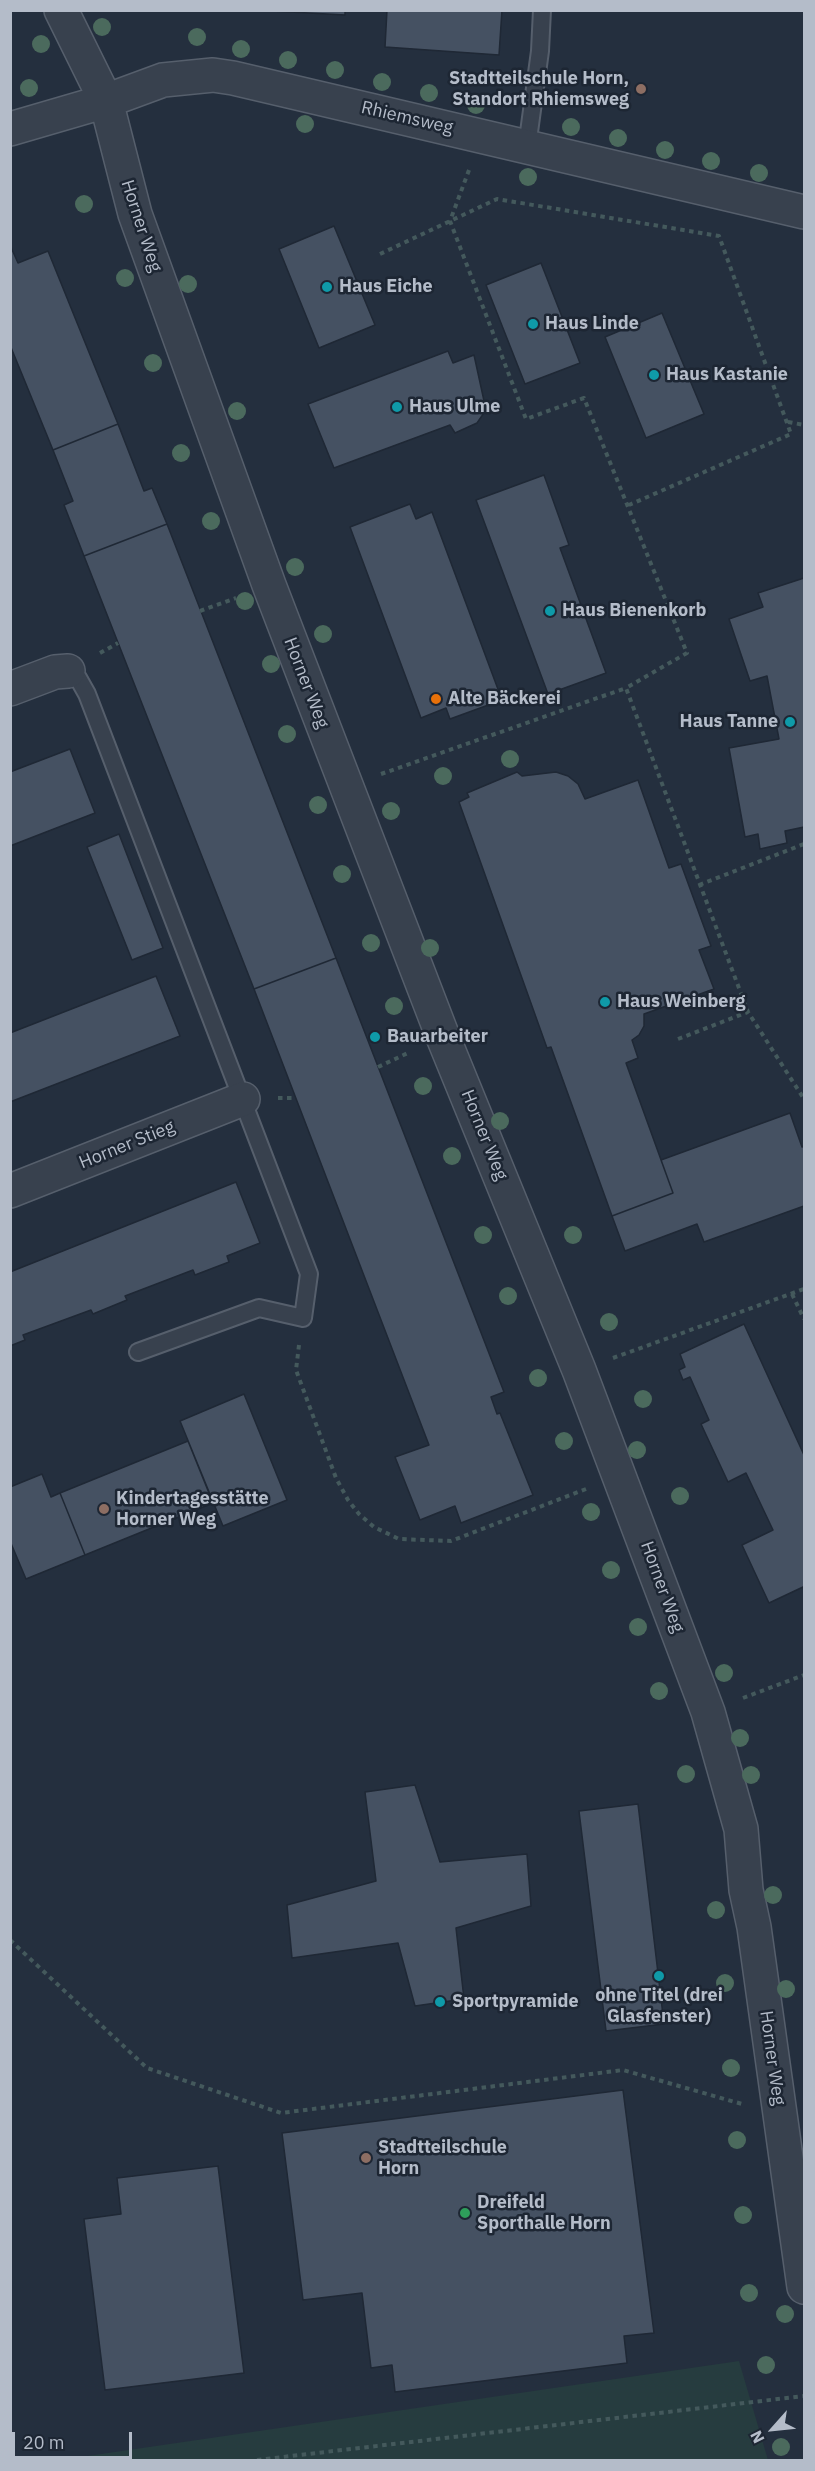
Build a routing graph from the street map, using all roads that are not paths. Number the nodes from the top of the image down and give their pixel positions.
1 (61, 10) edge
2 (542, 10) edge
3 (106, 101) junction
4 (10, 129) edge
5 (526, 147) junction
6 (804, 212) edge
7 (68, 671) joint
8 (10, 689) edge
9 (243, 1099) junction
10 (10, 1191) edge
11 (138, 1352) dead end
12 (804, 2287) edge

1 - 3 street, Horner Weg
2 - 5 lane
3 - 4 street, Rhiemsweg
3 - 5 street, Rhiemsweg
3 - 12 street, Horner Weg
5 - 6 street, Rhiemsweg
7 - 8 street
7 - 9 lane
9 - 10 street, Horner Stieg
9 - 11 lane

